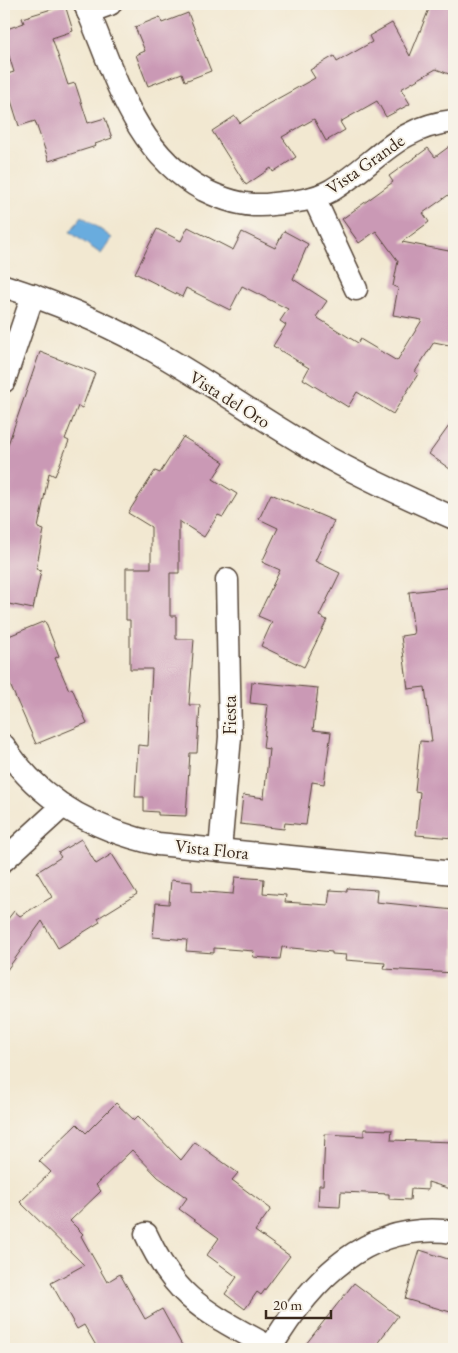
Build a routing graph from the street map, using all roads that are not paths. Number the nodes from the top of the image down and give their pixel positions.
1 (110, 4) edge
2 (86, 8) edge
3 (454, 121) edge
4 (314, 198) junction
5 (4, 286) edge
6 (356, 289) dead end
7 (33, 295) junction
8 (4, 381) edge
9 (454, 518) edge
10 (228, 580) dead end
11 (4, 746) edge
12 (62, 806) junction
13 (220, 850) junction
14 (4, 860) edge
15 (454, 873) edge
16 (454, 1232) edge
17 (146, 1234) dead end
18 (270, 1349) edge

1 - 2 street
2 - 4 street, Vista Grande
3 - 4 street, Vista Grande
4 - 6 street
5 - 7 street, Vista del Oro
7 - 8 street
7 - 9 street, Vista del Oro
10 - 13 street, Fiesta
11 - 12 street, Vista Flora
12 - 13 street, Vista Flora
12 - 14 street
13 - 15 street, Vista Flora
16 - 18 street
17 - 18 street

